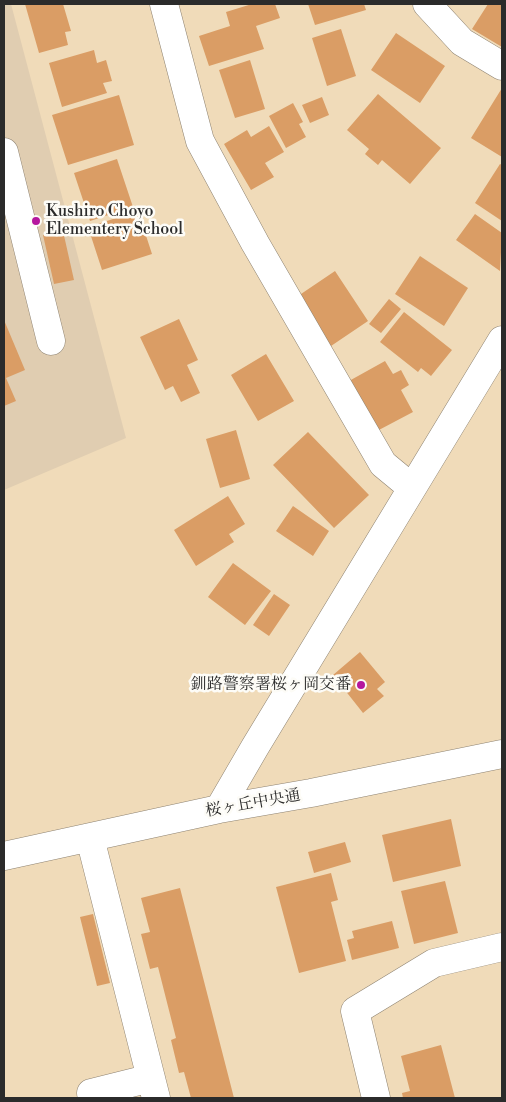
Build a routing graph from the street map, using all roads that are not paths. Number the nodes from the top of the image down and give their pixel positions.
1 (164, 4) edge
2 (427, 4) edge
3 (502, 66) edge
4 (4, 152) edge
5 (502, 340) edge
6 (51, 341) dead end
7 (412, 488) junction
8 (502, 754) edge
9 (219, 809) junction
10 (90, 838) junction
11 (4, 856) edge
12 (502, 947) edge
13 (153, 1088) edge
14 (93, 1098) edge
15 (376, 1098) edge

1 - 7 street
2 - 3 street
4 - 6 street
5 - 7 street
7 - 9 street
8 - 9 street, 桜ヶ丘中央通
9 - 10 street, 桜ヶ丘中央通
10 - 11 street, 桜ヶ丘中央通
10 - 13 street
12 - 15 street
13 - 14 street

